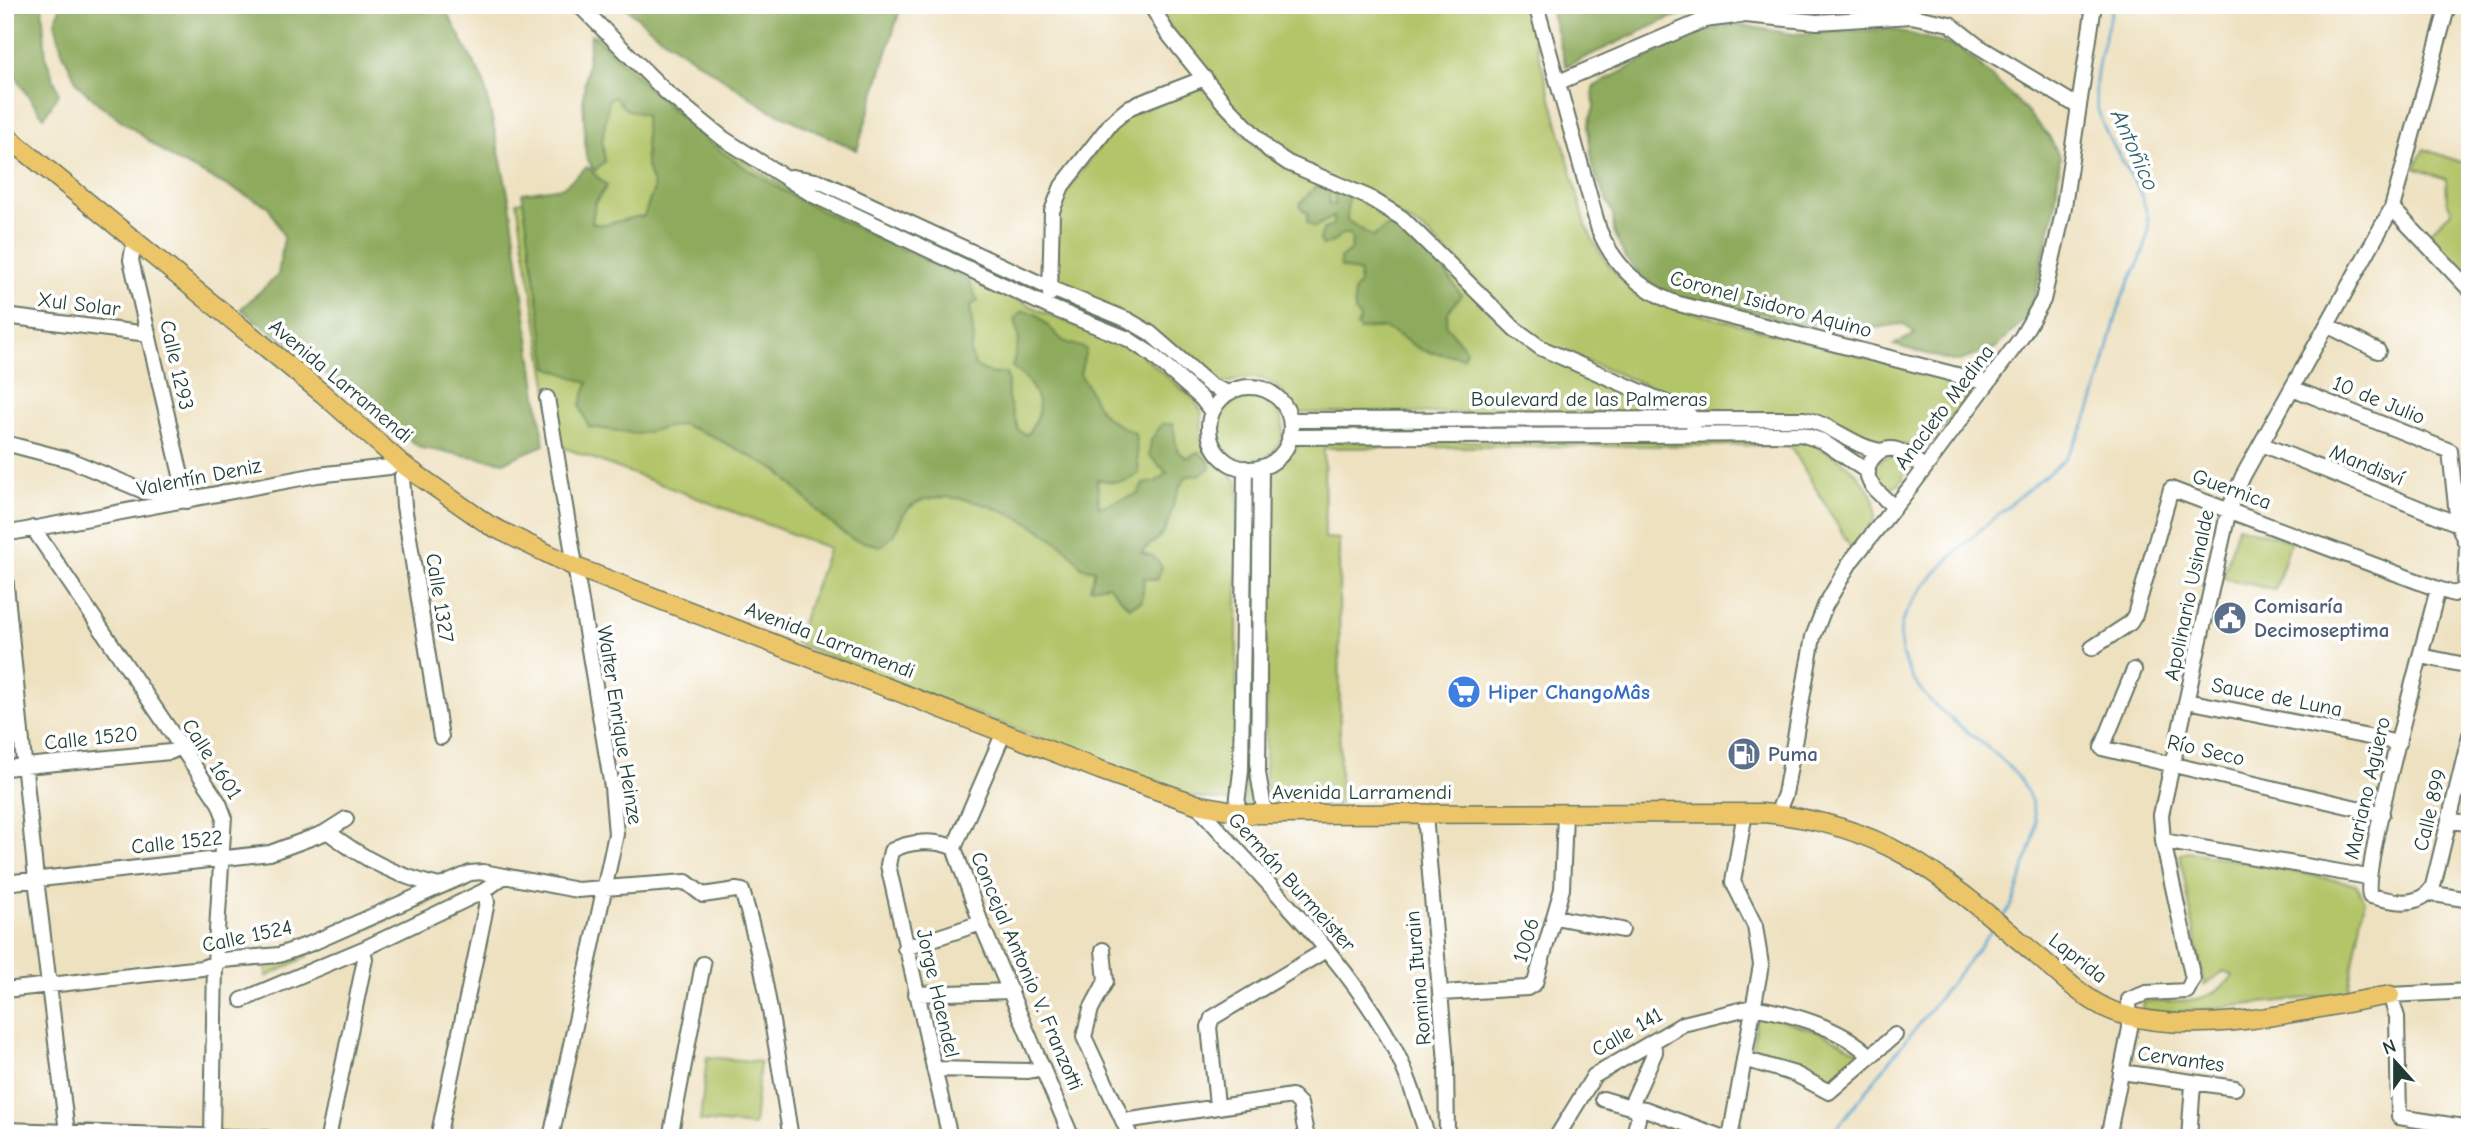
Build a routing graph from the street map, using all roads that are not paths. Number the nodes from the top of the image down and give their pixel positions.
1 (579, 5) edge
2 (1151, 5) edge
3 (1536, 5) edge
4 (1932, 5) edge
5 (2094, 5) edge
6 (2448, 5) edge
7 (1950, 24) junction
8 (1205, 78) junction
9 (1559, 82) junction
10 (2079, 107) junction
11 (5, 135) edge
12 (13, 151) edge
13 (789, 177) junction
14 (2392, 208) junction
15 (135, 238) junction
16 (1052, 289) junction
17 (2470, 290) edge
18 (1047, 306) junction
19 (5, 316) edge
20 (2327, 325) junction
21 (148, 334) junction
22 (2378, 351) dead end
23 (1988, 383) junction
24 (2292, 388) junction
25 (1228, 393) junction
26 (547, 398) dead end
27 (1212, 412) junction
28 (1290, 420) junction
29 (1694, 427) junction
30 (1289, 437) junction
31 (5, 443) edge
32 (2261, 444) junction
33 (1881, 451) junction
34 (403, 464) junction
35 (1261, 467) junction
36 (1245, 468) junction
37 (1925, 468) junction
38 (1867, 472) junction
39 (186, 497) junction
40 (1895, 507) junction
41 (2229, 509) junction
42 (2458, 524) junction
43 (33, 528) junction
44 (5, 534) edge
45 (573, 566) junction
46 (5, 576) edge
47 (2438, 589) junction
48 (2092, 648) dead end
49 (9, 656) edge
50 (2421, 656) junction
51 (2470, 666) edge
52 (2134, 670) dead end
53 (2188, 701) junction
54 (1004, 732) junction
55 (2470, 735) edge
56 (441, 737) dead end
57 (2399, 743) junction
58 (181, 747) junction
59 (2467, 758) edge
60 (2172, 764) junction
61 (25, 766) junction
62 (5, 768) edge
63 (1196, 804) junction
64 (1236, 813) junction
65 (1745, 813) junction
66 (1265, 814) junction
67 (1564, 814) junction
68 (1777, 814) junction
69 (2382, 814) junction
70 (1425, 815) junction
71 (346, 819) dead end
72 (2449, 820) junction
73 (2470, 824) edge
74 (327, 831) junction
75 (2163, 841) junction
76 (954, 848) junction
77 (223, 858) junction
78 (889, 858) joint
79 (505, 876) junction
80 (2368, 877) junction
81 (36, 879) junction
82 (5, 883) edge
83 (440, 886) junction
84 (605, 889) junction
85 (484, 891) junction
86 (2428, 893) junction
87 (2470, 900) edge
88 (1555, 916) junction
89 (981, 923) junction
90 (1622, 930) dead end
91 (312, 943) junction
92 (905, 948) junction
93 (363, 949) junction
94 (1103, 950) dead end
95 (1326, 950) junction
96 (215, 963) junction
97 (328, 963) junction
98 (703, 964) dead end
99 (49, 986) junction
100 (5, 990) edge
101 (1011, 991) junction
102 (2470, 991) edge
103 (1441, 993) junction
104 (916, 994) junction
105 (2390, 995) junction
106 (242, 1000) dead end
107 (1752, 1007) junction
108 (2129, 1016) junction
109 (1895, 1035) dead end
110 (1652, 1043) junction
111 (1870, 1056) junction
112 (1744, 1059) junction
113 (1043, 1068) junction
114 (934, 1069) junction
115 (2121, 1072) junction
116 (2193, 1084) junction
117 (2235, 1088) dead end
118 (1603, 1099) dead end
119 (1217, 1105) junction
120 (1634, 1108) junction
121 (1124, 1121) junction
122 (2470, 1128) edge
123 (5, 1130) edge
124 (66, 1132) junction
125 (212, 1135) junction
126 (266, 1138) edge
127 (328, 1138) edge
128 (438, 1138) edge
129 (551, 1138) edge
130 (670, 1138) edge
131 (791, 1138) edge
132 (950, 1138) edge
133 (1072, 1138) edge
134 (1131, 1138) edge
135 (1307, 1138) edge
136 (1428, 1138) edge
137 (1447, 1138) edge
138 (1556, 1138) edge
139 (1633, 1138) edge
140 (1724, 1138) edge
141 (1730, 1138) edge
142 (2108, 1138) edge
143 (2189, 1138) edge

1 - 13 street
2 - 8 street
3 - 9 street, Coronel Isidoro Aquino
4 - 7 street
5 - 10 street, Anacleto Medina
6 - 14 street, Apolinario Usinalde
7 - 9 street
7 - 10 street
8 - 16 street
8 - 29 street
9 - 23 street, Coronel Isidoro Aquino
10 - 23 street, Anacleto Medina
11 - 12 main road, Avenida Larramendi
12 - 15 main road, Avenida Larramendi
13 - 16 street
13 - 18 street
14 - 17 street
14 - 20 street, Apolinario Usinalde
15 - 21 street, Calle 1293
15 - 34 main road, Avenida Larramendi
16 - 18 street
16 - 25 street
18 - 27 street
19 - 21 street, Xul Solar
20 - 22 street
20 - 24 street, Apolinario Usinalde
21 - 39 street, Calle 1293
23 - 37 street, Anacleto Medina
24 - 32 street, Apolinario Usinalde
24 - 42 street, 10 de Julio
25 - 27 street
25 - 28 street
26 - 45 street, Walter Enrique Heinze
27 - 36 street
28 - 29 street, Boulevard de las Palmeras
28 - 30 street
29 - 30 street, Boulevard de las Palmeras
29 - 33 street, Boulevard de las Palmeras
29 - 38 street, Boulevard de las Palmeras
30 - 35 street
31 - 39 street
32 - 41 street, Apolinario Usinalde
32 - 42 street, Mandisví
33 - 37 street, Boulevard de las Palmeras
33 - 38 street
34 - 39 street, Valentín Deniz
34 - 45 main road, Avenida Larramendi
34 - 56 street, Calle 1327
35 - 36 street
35 - 66 street
36 - 64 street
37 - 40 street, Anacleto Medina
38 - 40 street, Boulevard de las Palmeras
39 - 43 street, Valentín Deniz
40 - 68 street, Anacleto Medina
41 - 47 street, Guernica
41 - 48 street, Guernica
41 - 53 street, Apolinario Usinalde
42 - 47 street, Guernica
43 - 44 street, Valentín Deniz
43 - 58 street, Calle 1601
45 - 54 main road, Avenida Larramendi
45 - 84 street, Walter Enrique Heinze
46 - 49 street
47 - 50 street, Mariano Agüero
49 - 61 street
50 - 51 street
50 - 57 street, Mariano Agüero
52 - 60 street, Río Seco
53 - 57 street, Sauce de Luna
53 - 60 street, Apolinario Usinalde
54 - 63 main road, Avenida Larramendi
54 - 76 street
55 - 59 street, Calle 899
57 - 69 street, Mariano Agüero
58 - 61 street, Calle 1520
58 - 77 street, Calle 1601
59 - 72 street, Calle 899
60 - 69 street, Río Seco
60 - 75 street, Apolinario Usinalde
61 - 62 street, Calle 1520
61 - 81 street
63 - 64 main road, Avenida Larramendi
63 - 95 street, Germán Burmeister
64 - 66 main road, Avenida Larramendi
65 - 67 main road, Avenida Larramendi
65 - 68 main road, Avenida Larramendi
65 - 107 street
66 - 70 main road, Avenida Larramendi
67 - 70 main road, Avenida Larramendi
67 - 88 street, 1006
68 - 108 main road, Laprida
69 - 80 street, Mariano Agüero
70 - 103 street, Romina Iturain
71 - 74 street, Calle 1522
72 - 73 street
72 - 86 street, Calle 899
74 - 77 street, Calle 1522
74 - 83 street
75 - 80 street, Mariano Agüero
75 - 108 street, Apolinario Usinalde
76 - 78 street, Concejal Antonio V. Franzotti
76 - 89 street, Concejal Antonio V. Franzotti
77 - 81 street, Calle 1522
77 - 96 street, Calle 1601
78 - 92 street, Jorge Haendel
79 - 83 street, Calle 1524
79 - 84 street
79 - 85 street
80 - 86 street
81 - 82 street, Calle 1522
81 - 99 street
83 - 91 street, Calle 1524
84 - 129 street, Walter Enrique Heinze
84 - 131 street
85 - 93 street
85 - 128 street
86 - 87 street
88 - 90 street
88 - 103 street, 1006
89 - 92 street
89 - 101 street, Concejal Antonio V. Franzotti
91 - 96 street, Calle 1524
91 - 97 street
92 - 104 street, Jorge Haendel
93 - 97 street
93 - 127 street
94 - 121 street
95 - 119 street
95 - 136 street, Germán Burmeister
96 - 99 street, Calle 1524
96 - 125 street, Calle 1601
97 - 106 street
98 - 130 street
99 - 100 street, Calle 1524
99 - 124 street
101 - 104 street
101 - 113 street, Concejal Antonio V. Franzotti
102 - 105 street, Laprida
103 - 137 street, Romina Iturain
104 - 114 street, Jorge Haendel
105 - 108 main road, Laprida
105 - 122 street
107 - 110 street, Calle 141
107 - 111 street
107 - 112 street
108 - 115 street
109 - 111 street
110 - 120 street
110 - 138 street, Calle 141
111 - 112 street
112 - 141 street
113 - 114 street
113 - 133 street, Concejal Antonio V. Franzotti
114 - 132 street, Jorge Haendel
115 - 116 street, Cervantes
115 - 142 street
116 - 117 street, Cervantes
116 - 143 street
118 - 120 street
119 - 121 street
119 - 135 street
120 - 139 street
120 - 140 street
121 - 134 street
123 - 124 street
124 - 125 street
125 - 126 street

